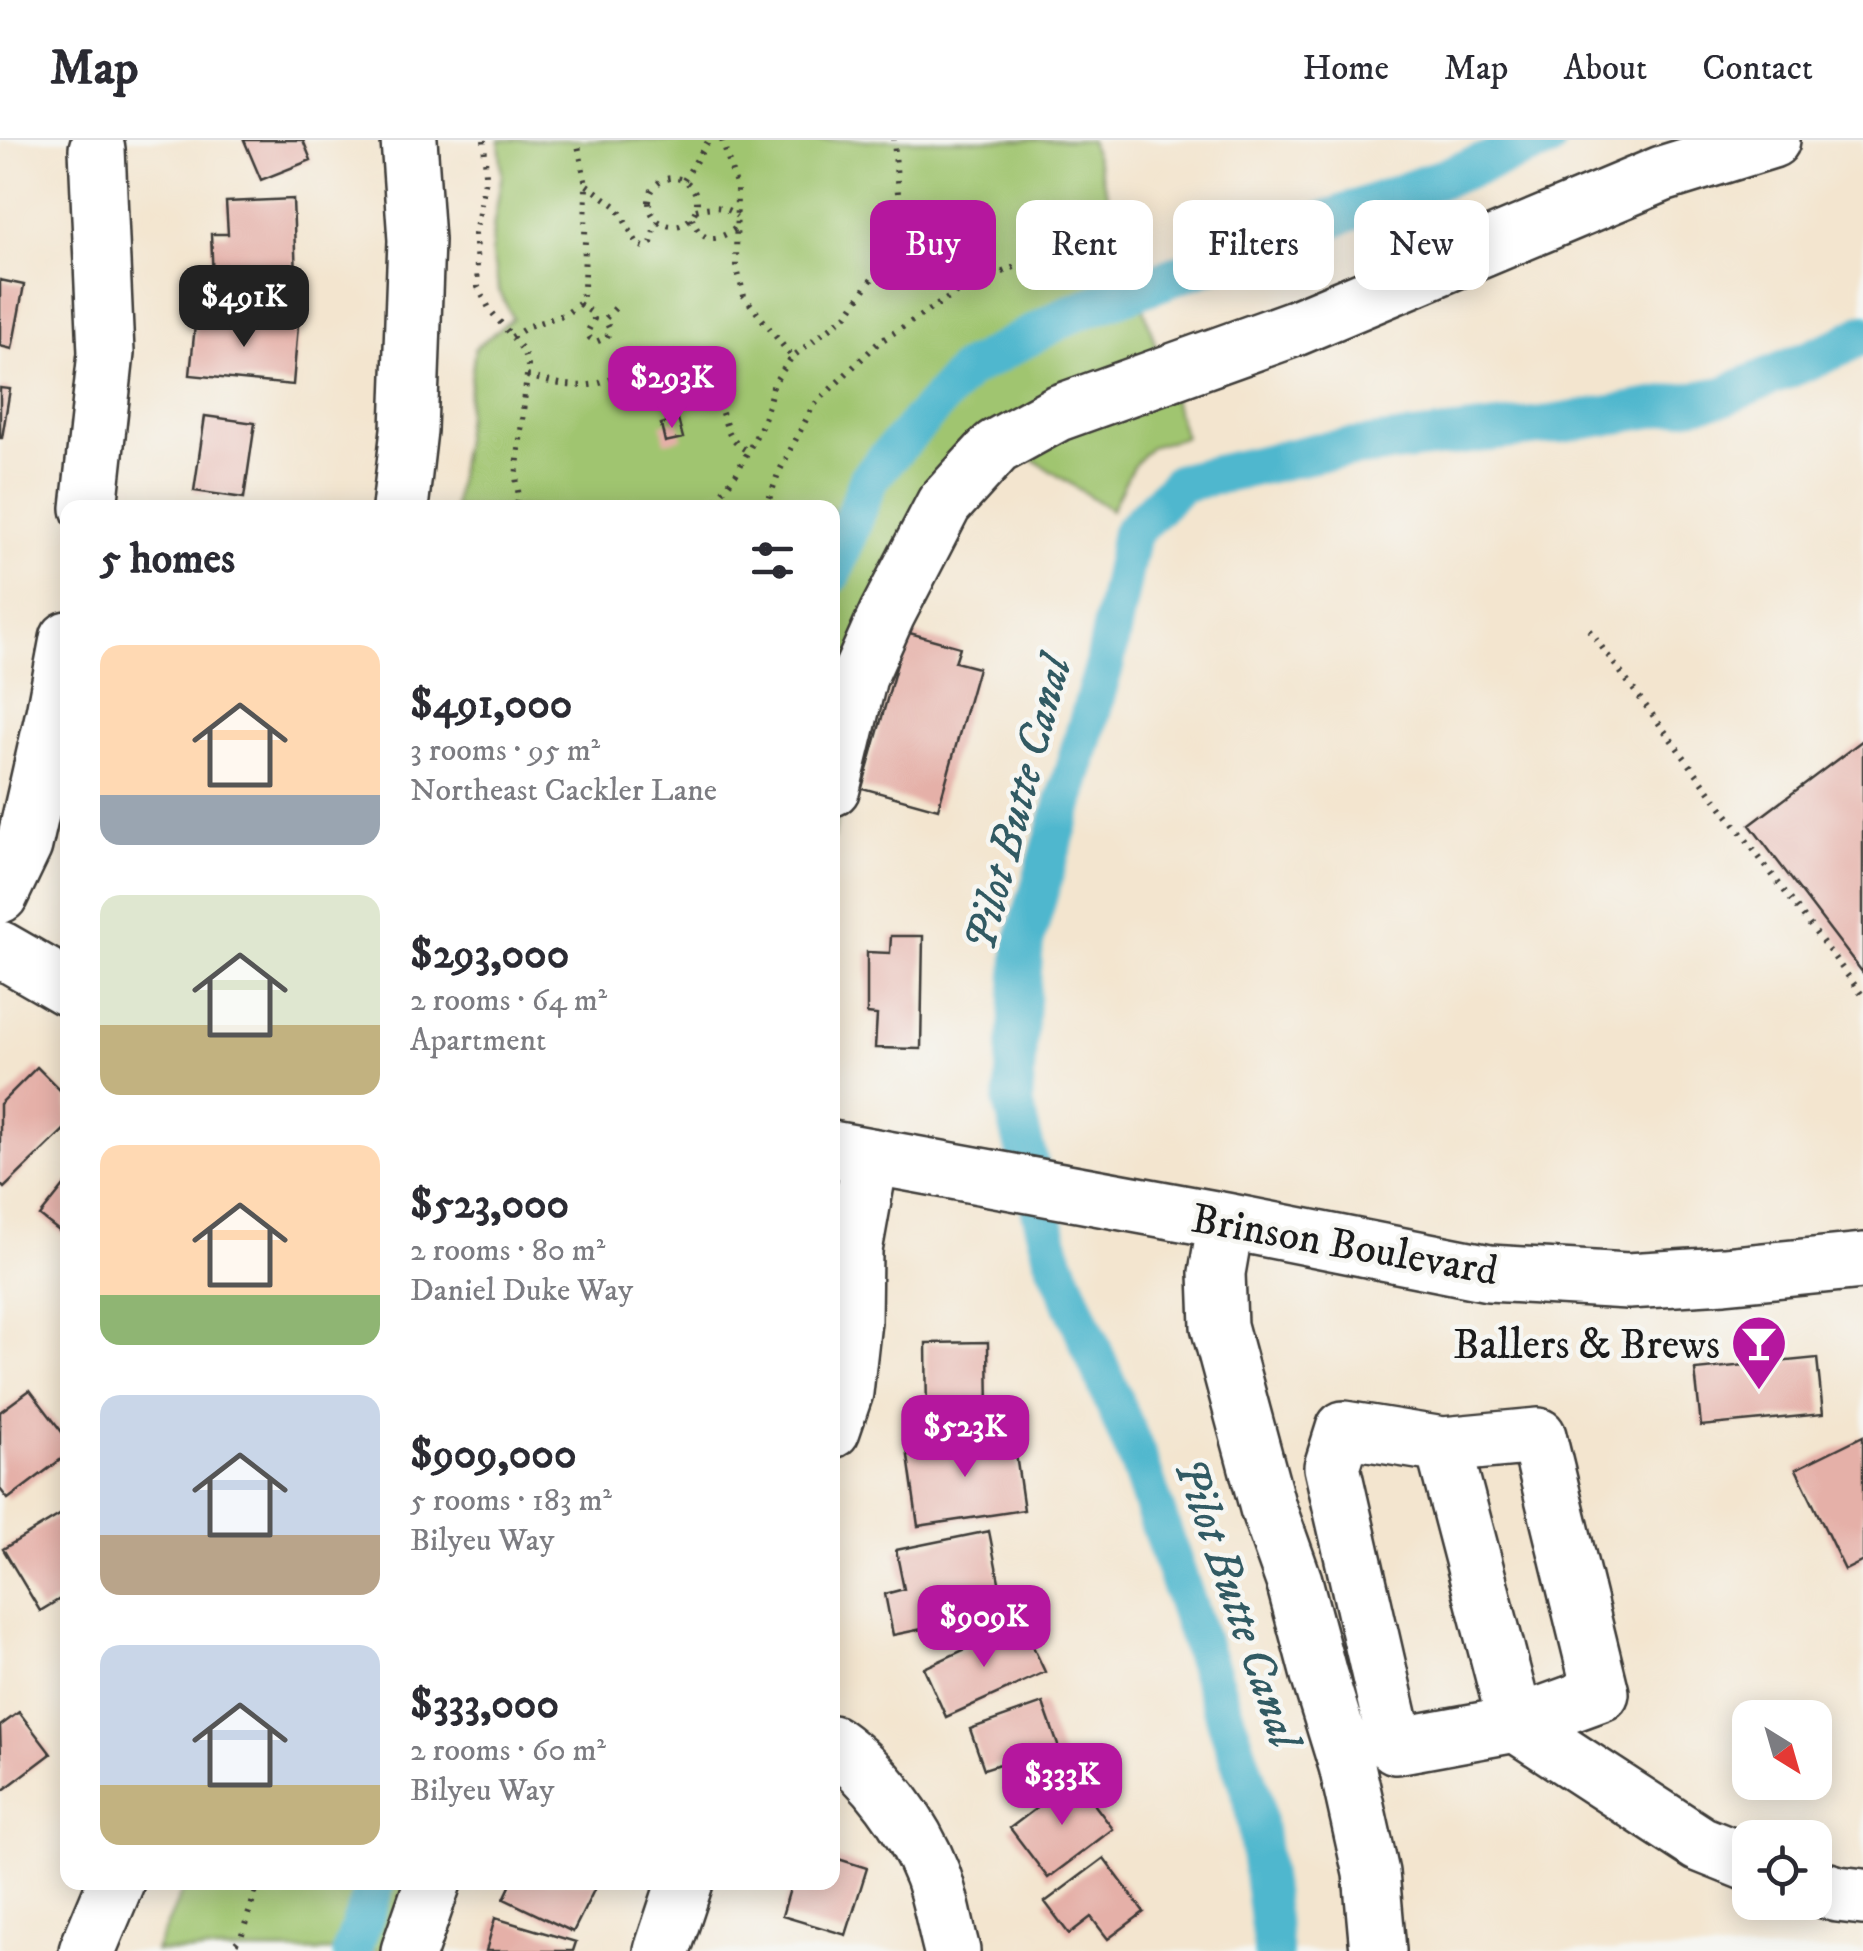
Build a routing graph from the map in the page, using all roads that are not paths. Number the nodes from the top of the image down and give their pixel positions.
1 (408, 140) edge
2 (1772, 140) edge
3 (96, 149) dead end
4 (91, 500) edge
5 (401, 500) edge
6 (60, 681) edge
7 (840, 755) edge
8 (0, 894) edge
9 (0, 949) edge
10 (60, 983) edge
11 (852, 1152) edge
12 (1226, 1222) junction
13 (1863, 1261) edge
14 (840, 1407) edge
15 (1443, 1445) junction
16 (1516, 1724) junction
17 (840, 1748) edge
18 (1732, 1857) edge
19 (113, 1890) edge
20 (430, 1890) edge
21 (682, 1890) edge
22 (1832, 1892) edge
23 (1863, 1897) edge
24 (87, 1951) edge
25 (409, 1951) edge
26 (662, 1951) edge
27 (952, 1951) edge
28 (1378, 1951) edge

1 - 5 street
2 - 7 street
3 - 4 street
6 - 8 street
9 - 10 street
11 - 12 street, Brinson Boulevard
11 - 14 street
12 - 13 street, Brinson Boulevard
12 - 28 street
15 - 16 street
15 - 16 street
15 - 16 street
16 - 18 street
17 - 27 street
19 - 24 street
20 - 25 street
21 - 26 street
22 - 23 street

